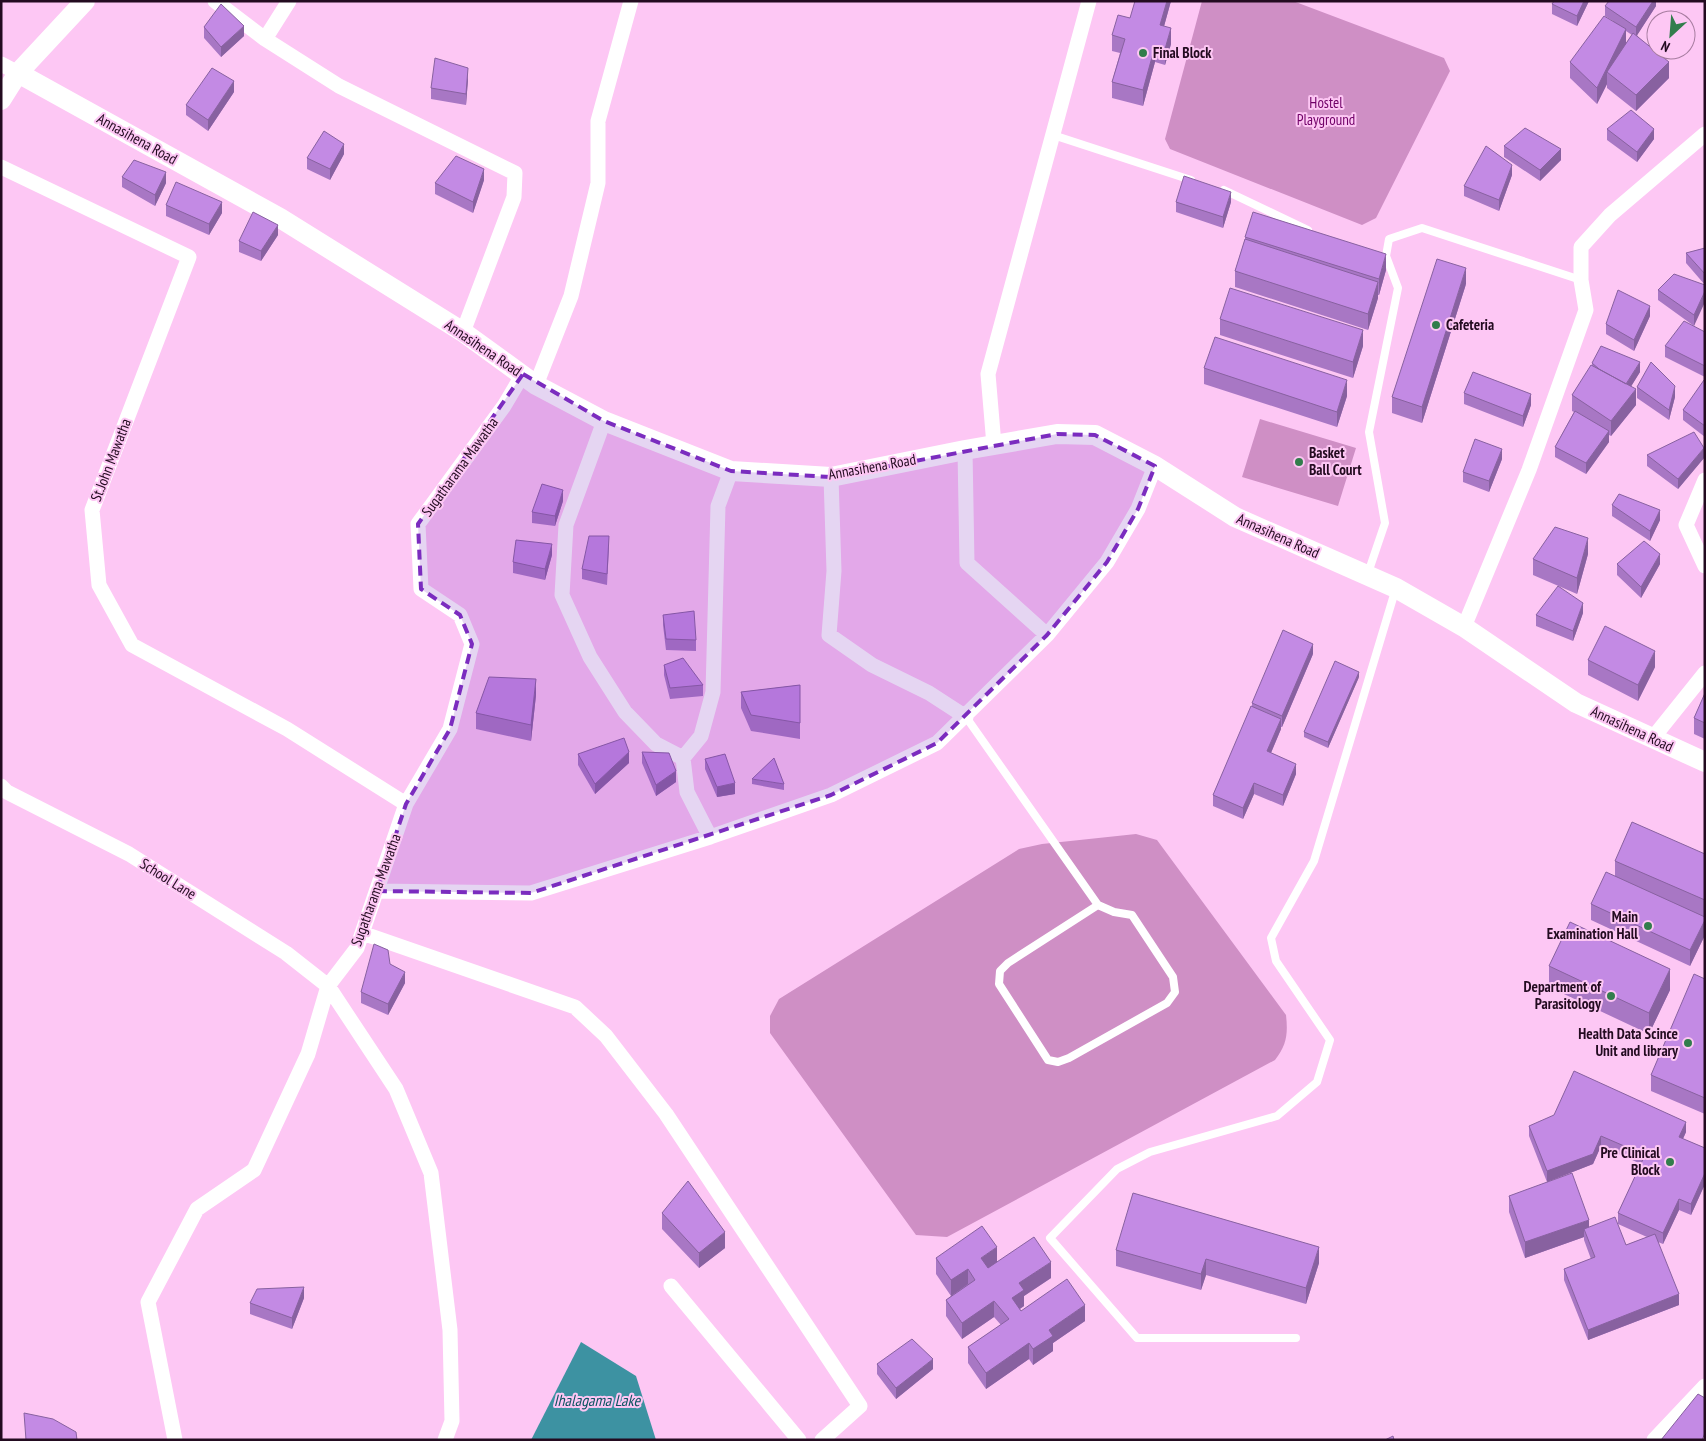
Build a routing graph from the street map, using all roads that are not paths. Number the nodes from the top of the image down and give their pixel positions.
1 (85, 1) edge
2 (215, 1) edge
3 (289, 1) edge
4 (631, 1) edge
5 (1089, 1) edge
6 (265, 39) junction
7 (10, 68) edge
8 (1, 100) edge
9 (1705, 134) edge
10 (1053, 135) junction
11 (1, 167) edge
12 (1196, 181) edge
13 (1214, 187) edge
14 (1320, 234) edge
15 (1376, 253) edge
16 (1386, 256) junction
17 (1582, 280) junction
18 (463, 332) junction
19 (530, 380) junction
20 (604, 421) junction
21 (994, 445) junction
22 (965, 450) junction
23 (1155, 466) junction
24 (731, 471) junction
25 (831, 476) junction
26 (1705, 480) edge
27 (1705, 566) edge
28 (1367, 575) junction
29 (1396, 588) junction
30 (1464, 627) junction
31 (1047, 635) junction
32 (1705, 673) edge
33 (966, 717) junction
34 (1652, 739) junction
35 (683, 758) junction
36 (1705, 762) edge
37 (1, 786) edge
38 (406, 804) junction
39 (710, 837) junction
40 (377, 891) junction
41 (1098, 905) junction
42 (362, 933) junction
43 (328, 986) junction
44 (671, 1286) dead end
45 (1296, 1338) dead end
46 (1705, 1386) edge
47 (175, 1440) edge
48 (444, 1440) edge
49 (799, 1440) edge
50 (822, 1440) edge
51 (1654, 1440) edge

1 - 7 street
2 - 6 street
3 - 6 street
4 - 19 street
5 - 10 street
6 - 18 street
7 - 8 street
7 - 18 street, Annasihena Road
9 - 17 street
10 - 12 lane
10 - 21 street
11 - 38 street, St.John Mawatha
13 - 14 lane
15 - 16 lane
16 - 17 lane
16 - 28 lane
17 - 30 street
18 - 19 street, Annasihena Road
19 - 20 street, Annasihena Road
19 - 38 street, Sugatharama Mawatha
20 - 24 street, Annasihena Road
20 - 35 street
21 - 22 street, Annasihena Road
21 - 23 street, Annasihena Road
22 - 25 street, Annasihena Road
22 - 31 street
23 - 28 street, Annasihena Road
23 - 31 street
24 - 25 street, Annasihena Road
24 - 35 street
25 - 33 street
26 - 27 street
28 - 29 street, Annasihena Road
29 - 30 street, Annasihena Road
29 - 45 lane
30 - 34 street, Annasihena Road
31 - 33 street
32 - 34 street
33 - 39 street
33 - 41 lane
34 - 36 street, Annasihena Road
35 - 39 street
37 - 43 street, School Lane
38 - 40 street, Sugatharama Mawatha
39 - 40 street
40 - 42 street, Sugatharama Mawatha
41 - 41 lane
42 - 43 street, Sugatharama Mawatha
42 - 50 street
43 - 47 street, Sugatharama Mawatha
43 - 48 street, School Lane
44 - 49 street
46 - 51 street

